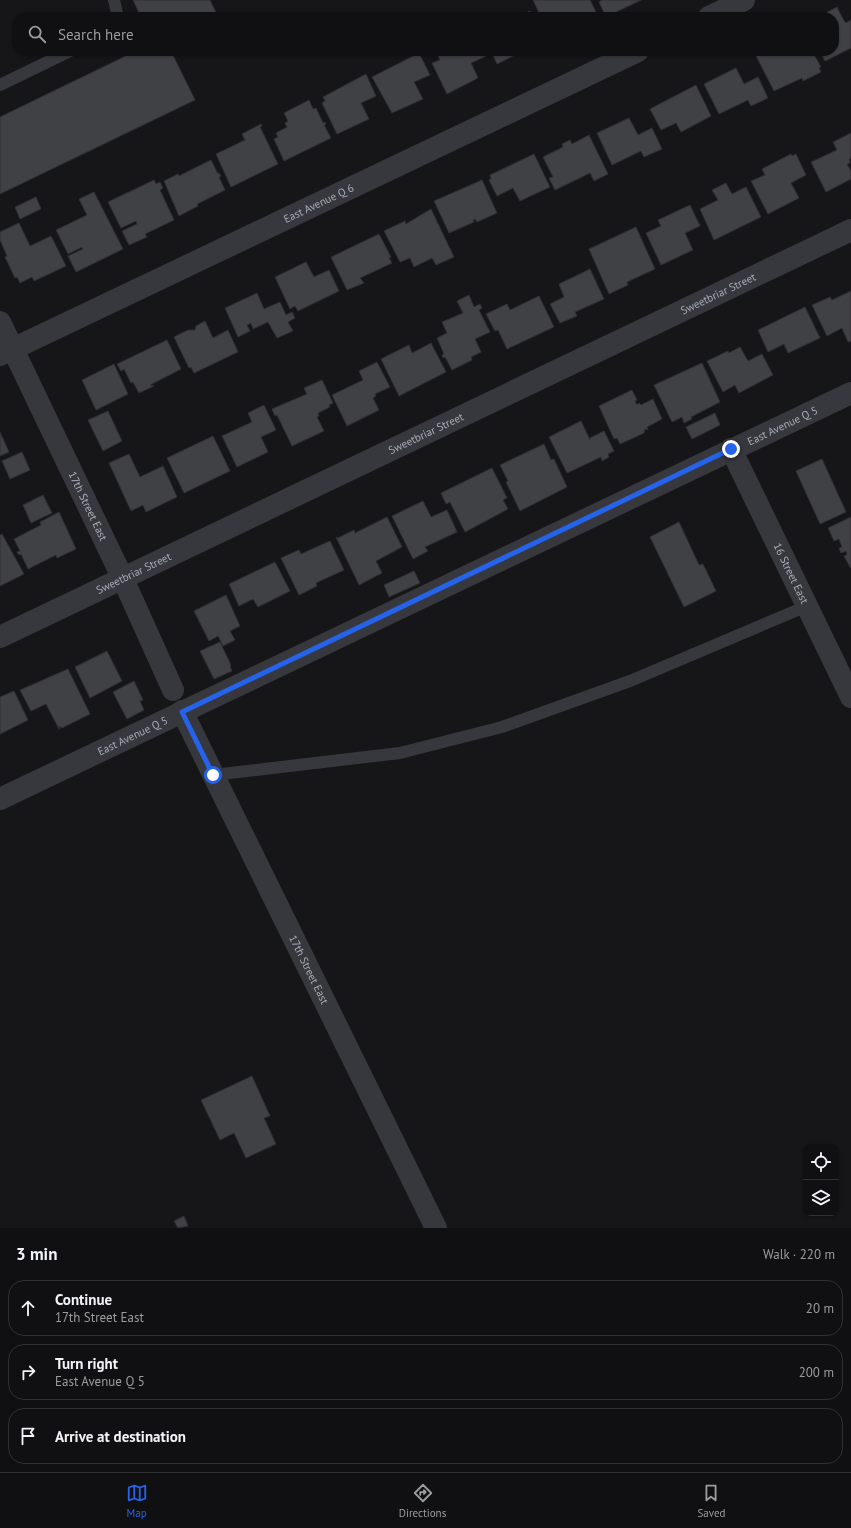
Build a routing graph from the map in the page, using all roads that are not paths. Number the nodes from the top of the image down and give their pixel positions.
1 (114, 0) edge
2 (744, 0) edge
3 (117, 12) edge
4 (719, 12) edge
5 (60, 56) edge
6 (628, 56) edge
7 (0, 85) edge
8 (851, 230) edge
9 (0, 322) edge
10 (7, 352) edge
11 (851, 393) edge
12 (731, 449) junction
13 (123, 579) junction
14 (807, 606) junction
15 (0, 637) edge
16 (173, 690) dead end
17 (851, 697) edge
18 (182, 712) junction
19 (213, 775) junction
20 (0, 799) edge
21 (436, 1228) edge

1 - 3 lane
2 - 4 street
5 - 7 lane
6 - 10 street, East Avenue Q 6
8 - 13 street, Sweetbriar Street
9 - 10 street, 17th Street East
10 - 13 street, 17th Street East
11 - 12 street, East Avenue Q 5
12 - 14 street, 16 Street East
12 - 18 street, East Avenue Q 5
13 - 15 street, Sweetbriar Street
13 - 16 street, 17th Street East
14 - 17 street, 16 Street East
14 - 19 lane
18 - 19 street, 17th Street East
18 - 20 street, East Avenue Q 5
19 - 21 street, 17th Street East

